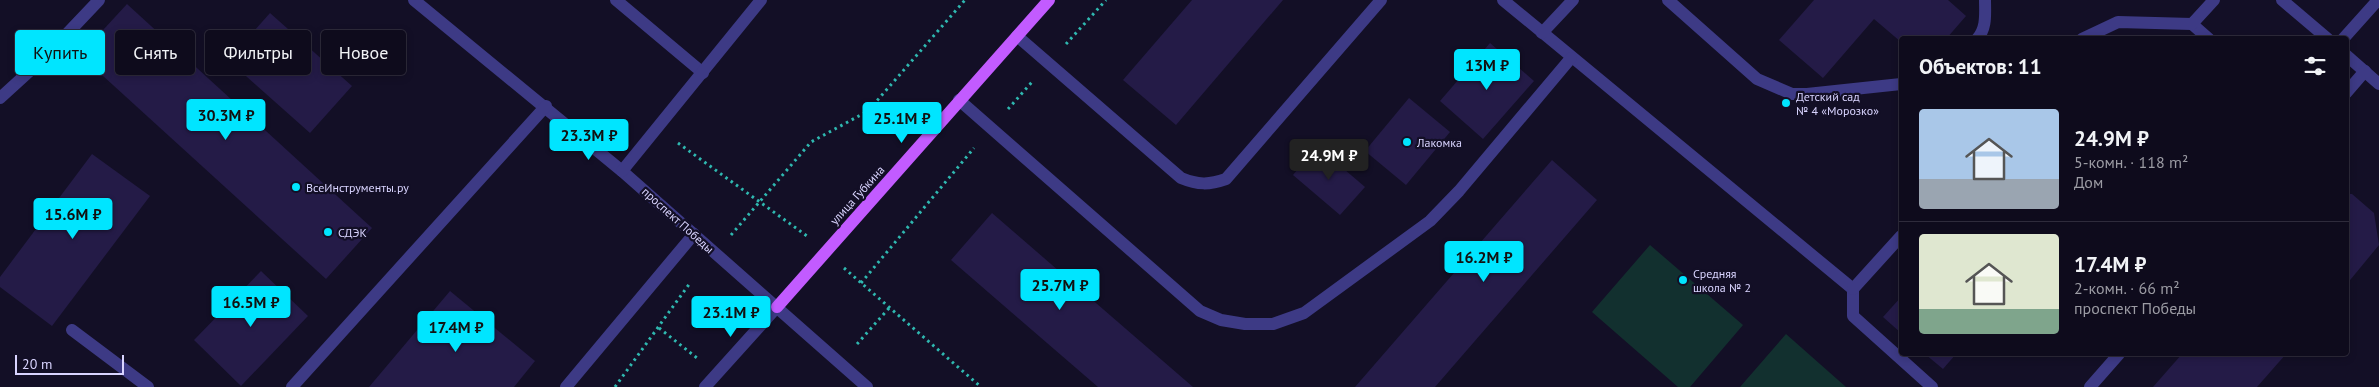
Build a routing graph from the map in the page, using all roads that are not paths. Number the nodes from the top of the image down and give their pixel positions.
1 (99, 0) edge
2 (416, 0) edge
3 (616, 0) edge
4 (762, 0) edge
5 (1049, 0) edge
6 (1381, 0) edge
7 (1503, 0) edge
8 (1573, 0) edge
9 (1668, 0) edge
10 (1985, 0) edge
11 (2214, 0) edge
12 (2282, 0) edge
13 (2378, 0) edge
14 (2192, 24) junction
15 (1542, 33) junction
16 (1017, 36) junction
17 (1980, 36) edge
18 (2088, 36) edge
19 (2206, 36) edge
20 (2324, 36) edge
21 (2346, 36) edge
22 (1571, 58) junction
23 (2349, 58) edge
24 (2365, 71) junction
25 (703, 74) junction
26 (1899, 84) edge
27 (2379, 84) edge
28 (2349, 90) edge
29 (0, 98) edge
30 (960, 100) junction
31 (546, 106) junction
32 (622, 171) junction
33 (694, 234) junction
34 (1899, 238) edge
35 (1853, 289) junction
36 (776, 307) junction
37 (72, 330) dead end
38 (2117, 356) edge
39 (148, 387) edge
40 (292, 387) edge
41 (566, 387) edge
42 (706, 387) edge
43 (867, 387) edge
44 (1932, 387) edge
45 (2090, 387) edge

1 - 29 street
2 - 31 street, проспект Победы
3 - 25 street
4 - 25 street
5 - 16 main road, улица Губкина
6 - 16 street
7 - 15 street
8 - 15 street
9 - 26 street
10 - 17 street
11 - 14 street
12 - 20 street
13 - 21 street
14 - 18 street
14 - 19 street
15 - 22 street
16 - 30 main road, улица Губкина
22 - 30 street
22 - 35 street
23 - 24 street
24 - 27 street
24 - 28 street
25 - 32 street
30 - 36 main road, улица Губкина
31 - 32 street, проспект Победы
31 - 40 street
32 - 33 street, проспект Победы
33 - 36 street, проспект Победы
33 - 41 street
34 - 35 street
35 - 44 street
36 - 42 street, улица Губкина
36 - 43 street, проспект Победы
37 - 39 street
38 - 45 street

